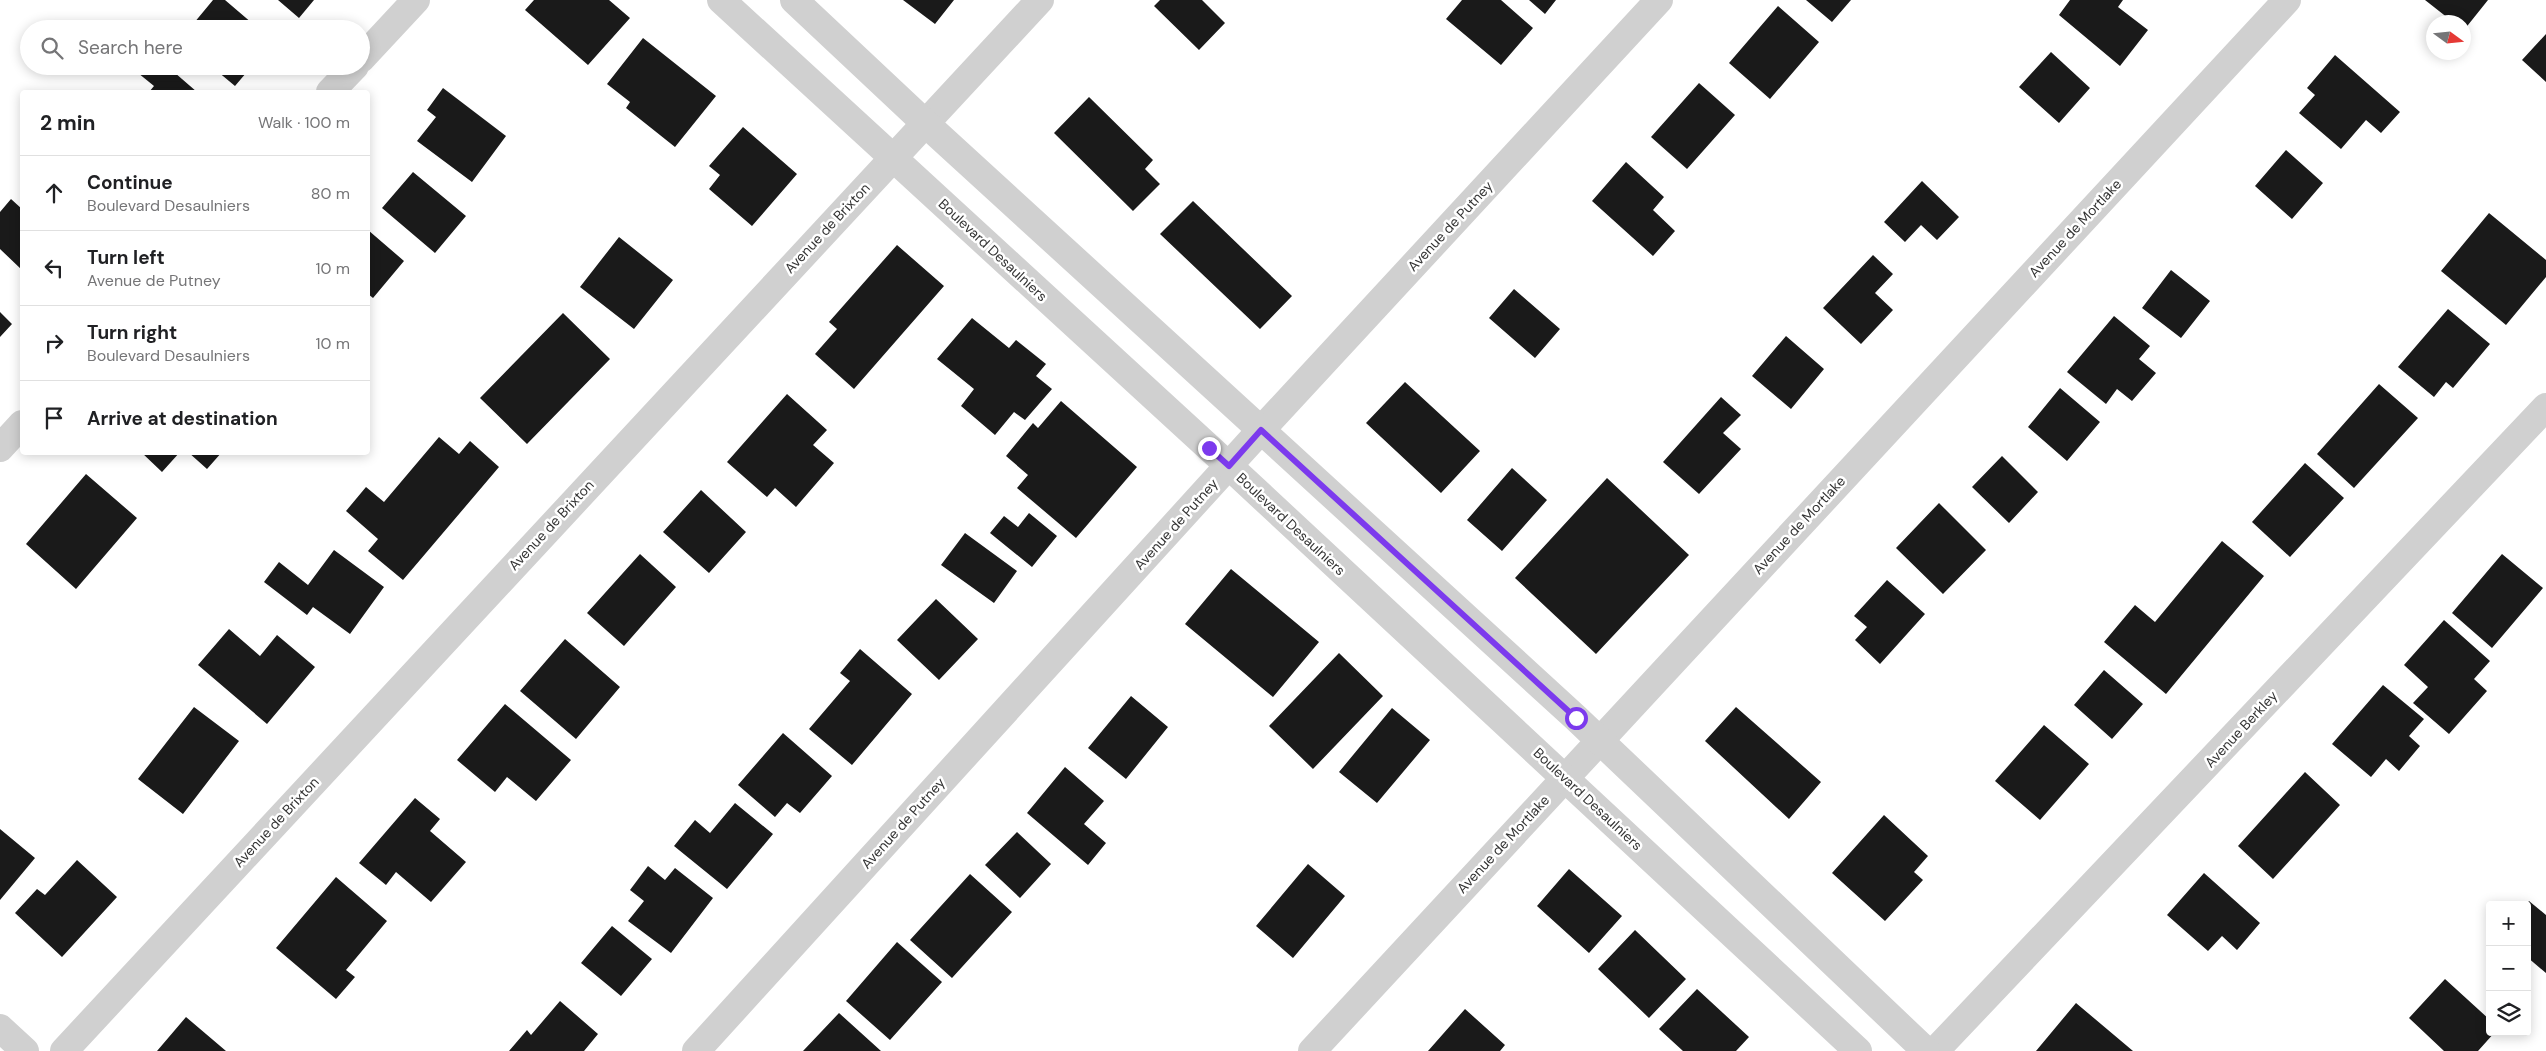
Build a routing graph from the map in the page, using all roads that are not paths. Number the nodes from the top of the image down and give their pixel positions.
1 (416, 0) edge
2 (721, 0) edge
3 (794, 0) edge
4 (1040, 0) edge
5 (1660, 0) edge
6 (2287, 0) edge
7 (370, 49) edge
8 (346, 75) edge
9 (332, 90) edge
10 (925, 123) junction
11 (892, 157) junction
12 (2546, 407) edge
13 (20, 426) edge
14 (1261, 430) junction
15 (0, 448) edge
16 (1229, 466) junction
17 (1599, 740) junction
18 (1564, 777) junction
19 (0, 1028) edge
20 (25, 1051) edge
21 (64, 1051) edge
22 (696, 1051) edge
23 (1312, 1051) edge
24 (1858, 1051) edge
25 (1926, 1051) edge
26 (1935, 1051) edge

1 - 7 street
2 - 11 street, Boulevard Desaulniers
3 - 10 street
4 - 10 street, Avenue de Brixton
5 - 14 street, Avenue de Putney
6 - 17 street, Avenue de Mortlake
8 - 9 street
10 - 11 street, Avenue de Brixton
10 - 14 street
11 - 16 street, Boulevard Desaulniers
11 - 21 street, Avenue de Brixton
12 - 26 street, Avenue Berkley
13 - 15 street
14 - 16 street, Avenue de Putney
14 - 17 street
16 - 18 street, Boulevard Desaulniers
16 - 22 street, Avenue de Putney
17 - 18 street, Avenue de Mortlake
17 - 25 street
18 - 23 street, Avenue de Mortlake
18 - 24 street, Boulevard Desaulniers
19 - 20 street

